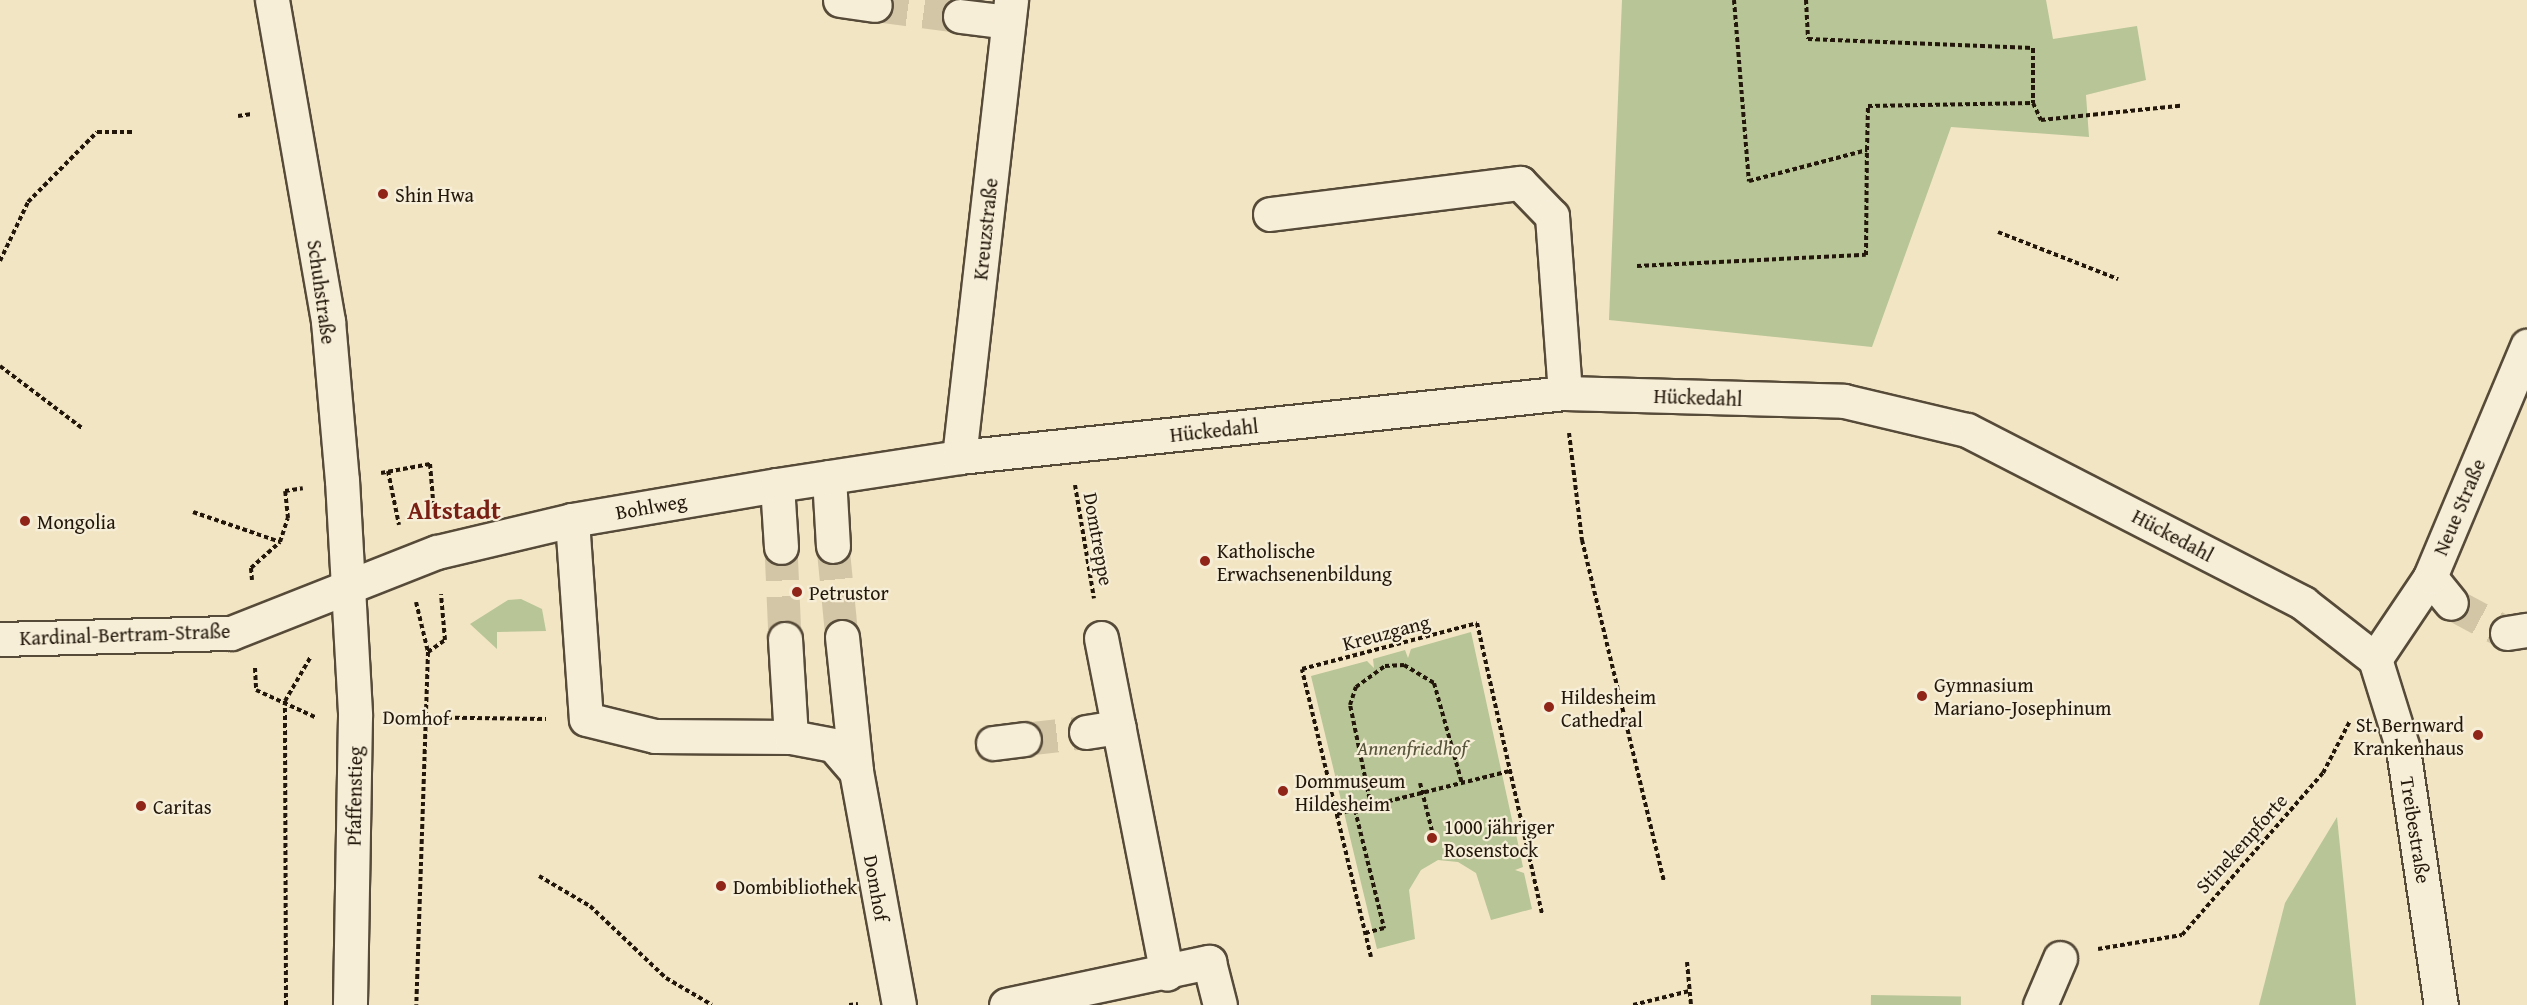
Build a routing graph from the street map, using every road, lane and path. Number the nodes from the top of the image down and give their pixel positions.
1 (272, 0) edge
2 (840, 0) edge
3 (1734, 0) edge
4 (1806, 0) edge
5 (875, 5) dead end
6 (1009, 11) edge
7 (960, 16) tunnel mouth
8 (2033, 103) junction
9 (2180, 106) dead end
10 (134, 132) dead end
11 (1867, 150) junction
12 (1270, 214) dead end
13 (1998, 232) dead end
14 (0, 261) edge
15 (1637, 266) dead end
16 (2118, 279) dead end
17 (2527, 346) edge
18 (0, 366) edge
19 (1565, 393) junction
20 (82, 428) dead end
21 (959, 457) junction
22 (1573, 468) dead end
23 (829, 477) junction
24 (1074, 481) dead end
25 (777, 485) junction
26 (193, 512) dead end
27 (572, 520) junction
28 (280, 542) dead end
29 (833, 546) tunnel mouth
30 (781, 547) tunnel mouth
31 (2430, 577) junction
32 (350, 587) junction
33 (1095, 602) dead end
34 (2451, 603) tunnel mouth
35 (842, 637) tunnel mouth
36 (1101, 638) dead end
37 (0, 639) edge
38 (785, 639) tunnel mouth
39 (428, 652) dead end
40 (2375, 659) junction
41 (285, 701) dead end
42 (355, 716) junction
43 (427, 718) junction
44 (586, 719) junction
45 (1119, 728) junction
46 (1086, 732) tunnel mouth
47 (791, 737) junction
48 (1024, 739) tunnel mouth
49 (993, 743) dead end
50 (856, 771) junction
51 (1510, 771) junction
52 (1420, 783) dead end
53 (1462, 783) junction
54 (1423, 793) junction
55 (1371, 806) junction
56 (1355, 810) junction
57 (1337, 814) junction
58 (1432, 831) dead end
59 (539, 876) dead end
60 (1664, 881) dead end
61 (1542, 914) dead end
62 (1365, 933) junction
63 (1371, 957) dead end
64 (2060, 958) joint
65 (1687, 962) dead end
66 (1167, 974) junction
67 (1689, 990) junction
68 (286, 1005) edge
69 (350, 1005) edge
70 (416, 1005) edge
71 (712, 1005) edge
72 (899, 1005) edge
73 (1005, 1005) edge
74 (1220, 1005) edge
75 (1633, 1005) edge
76 (1691, 1005) edge
77 (2040, 1005) edge
78 (2441, 1005) edge

1 - 32 street, Schuhstraße
2 - 5 street
3 - 11 path
4 - 8 path
6 - 7 street
6 - 21 street, Kreuzstraße
8 - 9 path
8 - 11 path
10 - 14 path
11 - 15 path
12 - 19 street
13 - 16 path
17 - 31 street, Neue Straße
18 - 20 path
19 - 21 street, Hückedahl
19 - 40 street, Hückedahl
21 - 23 street, Bohlweg
22 - 60 path
23 - 25 street, Bohlweg
23 - 29 street
24 - 33 path, Domtreppe
25 - 27 street, Bohlweg
25 - 30 street
26 - 28 path
27 - 32 street, Bohlweg
27 - 44 street
31 - 34 street
31 - 40 street, Neue Straße
32 - 37 street, Kardinal-Bertram-Straße
32 - 42 street, Pfaffenstieg
35 - 50 street, Domhof
36 - 45 street
38 - 47 street
39 - 43 path
40 - 64 path, Stinekenpforte
40 - 78 street, Treibestraße
41 - 68 path
42 - 43 path, Domhof
42 - 69 street, Pfaffenstieg
43 - 44 path, Domhof
43 - 70 path
44 - 47 street
45 - 46 street
45 - 66 street
47 - 50 street
48 - 49 street
50 - 72 street, Domhof
51 - 53 path
51 - 57 path, Kreuzgang
51 - 61 path, Kreuzgang
52 - 54 path
53 - 54 path
53 - 55 path
54 - 55 path
54 - 58 path
55 - 56 path
56 - 57 path
56 - 62 path
57 - 62 path, Kreuzgang
59 - 71 path
62 - 63 path, Kreuzgang
64 - 77 street
65 - 67 path
66 - 73 street
66 - 74 street
67 - 75 path
67 - 76 path

